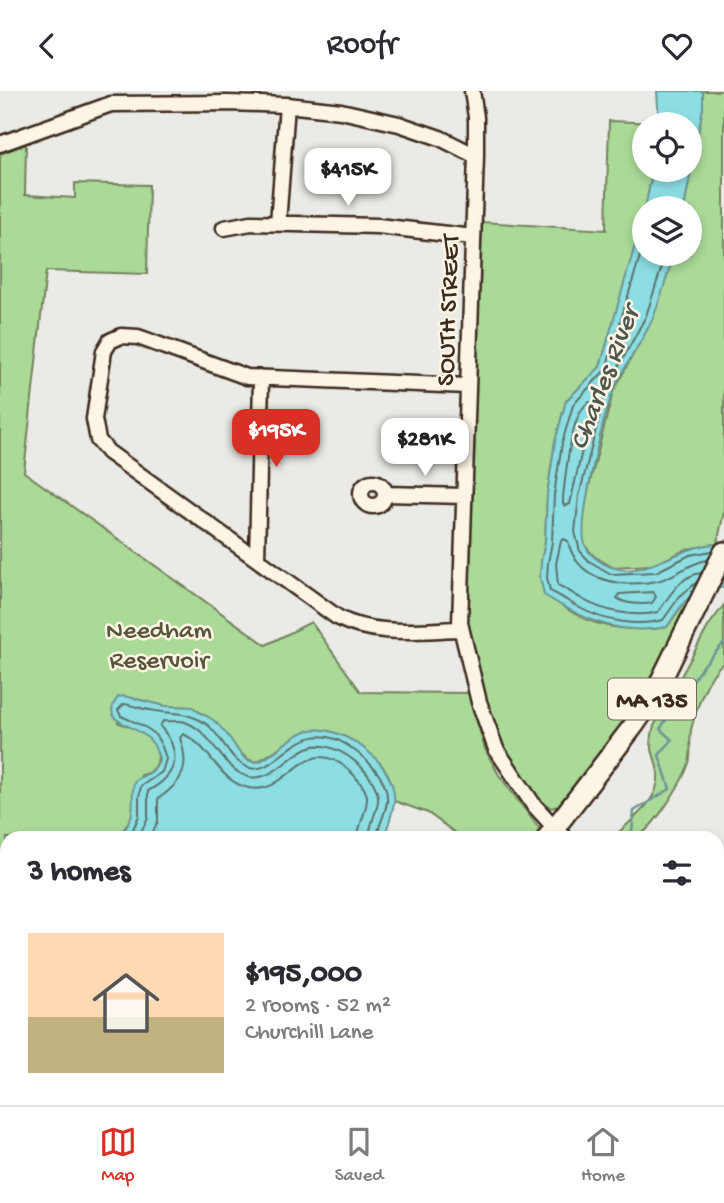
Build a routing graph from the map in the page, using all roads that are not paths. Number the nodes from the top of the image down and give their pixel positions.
1 (204, 91) edge
2 (472, 91) edge
3 (191, 102) junction
4 (288, 105) junction
5 (0, 144) edge
6 (476, 156) junction
7 (278, 223) junction
8 (224, 228) dead end
9 (473, 237) junction
10 (261, 379) junction
11 (468, 386) junction
12 (386, 494) dead end
13 (464, 496) junction
14 (721, 558) edge
15 (257, 559) junction
16 (461, 629) junction
17 (552, 831) edge
18 (558, 831) edge

1 - 3 street
2 - 6 street, SOUTH STREET
3 - 4 street
3 - 5 street
4 - 6 street
4 - 7 street
6 - 9 street, SOUTH STREET
7 - 8 street
7 - 9 street
9 - 11 street, SOUTH STREET
10 - 11 street
10 - 15 street
10 - 15 street
11 - 13 street, SOUTH STREET
12 - 13 street
13 - 16 street, SOUTH STREET
14 - 18 main road, MA 135
15 - 16 street
16 - 17 street, SOUTH STREET

